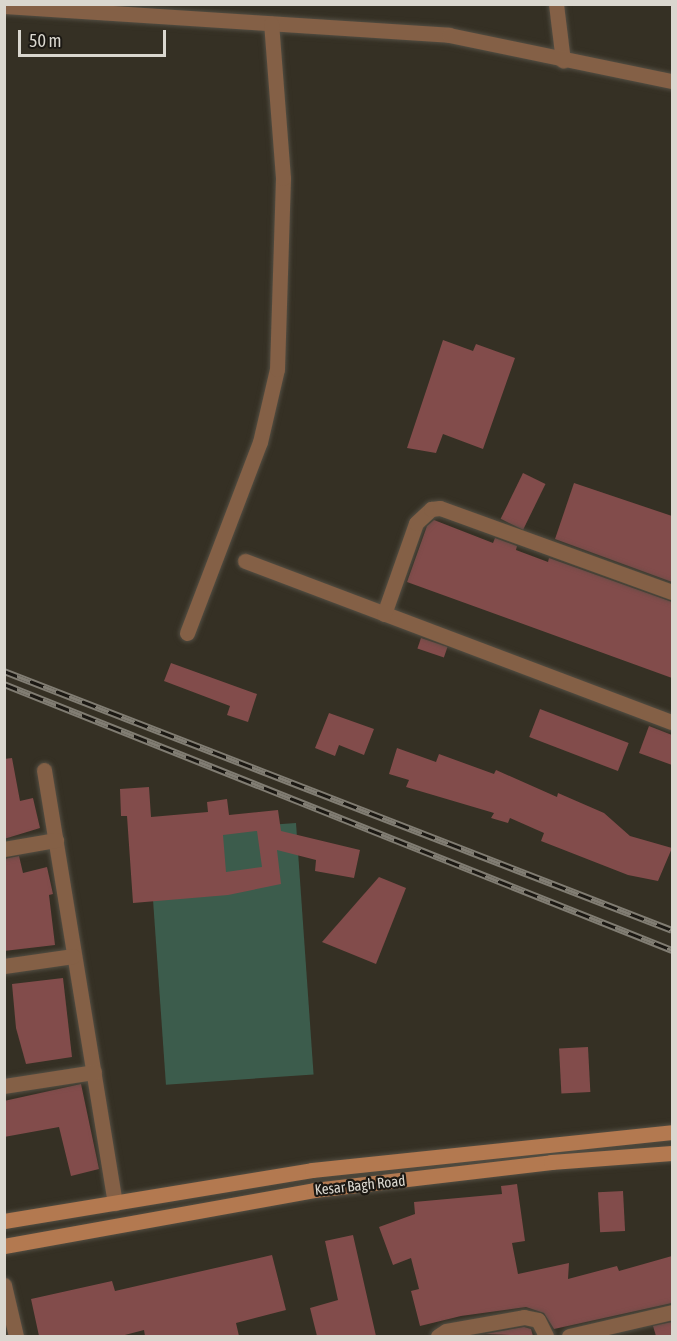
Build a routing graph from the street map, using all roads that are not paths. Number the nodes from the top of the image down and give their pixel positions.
1 (556, 4) edge
2 (4, 6) edge
3 (271, 23) junction
4 (563, 61) junction
5 (672, 81) edge
6 (245, 561) dead end
7 (672, 592) edge
8 (384, 614) junction
9 (187, 633) dead end
10 (672, 722) edge
11 (44, 770) dead end
12 (56, 840) junction
13 (4, 849) edge
14 (73, 956) junction
15 (4, 966) edge
16 (94, 1072) junction
17 (4, 1086) edge
18 (672, 1132) edge
19 (672, 1153) edge
20 (115, 1203) junction
21 (4, 1221) edge
22 (4, 1246) edge
23 (4, 1285) edge
24 (672, 1312) edge
25 (16, 1336) edge
26 (438, 1336) edge
27 (546, 1336) edge
28 (569, 1336) edge

1 - 4 street
2 - 3 street
3 - 4 street
3 - 9 street
4 - 5 street
6 - 8 street
7 - 8 street
8 - 10 street
11 - 12 street
12 - 13 street
12 - 14 street
14 - 15 street
14 - 16 street
16 - 17 street
16 - 20 street
18 - 20 main road
19 - 22 main road, Kesar Bagh Road
20 - 21 main road
23 - 25 street
24 - 28 street
26 - 27 street

